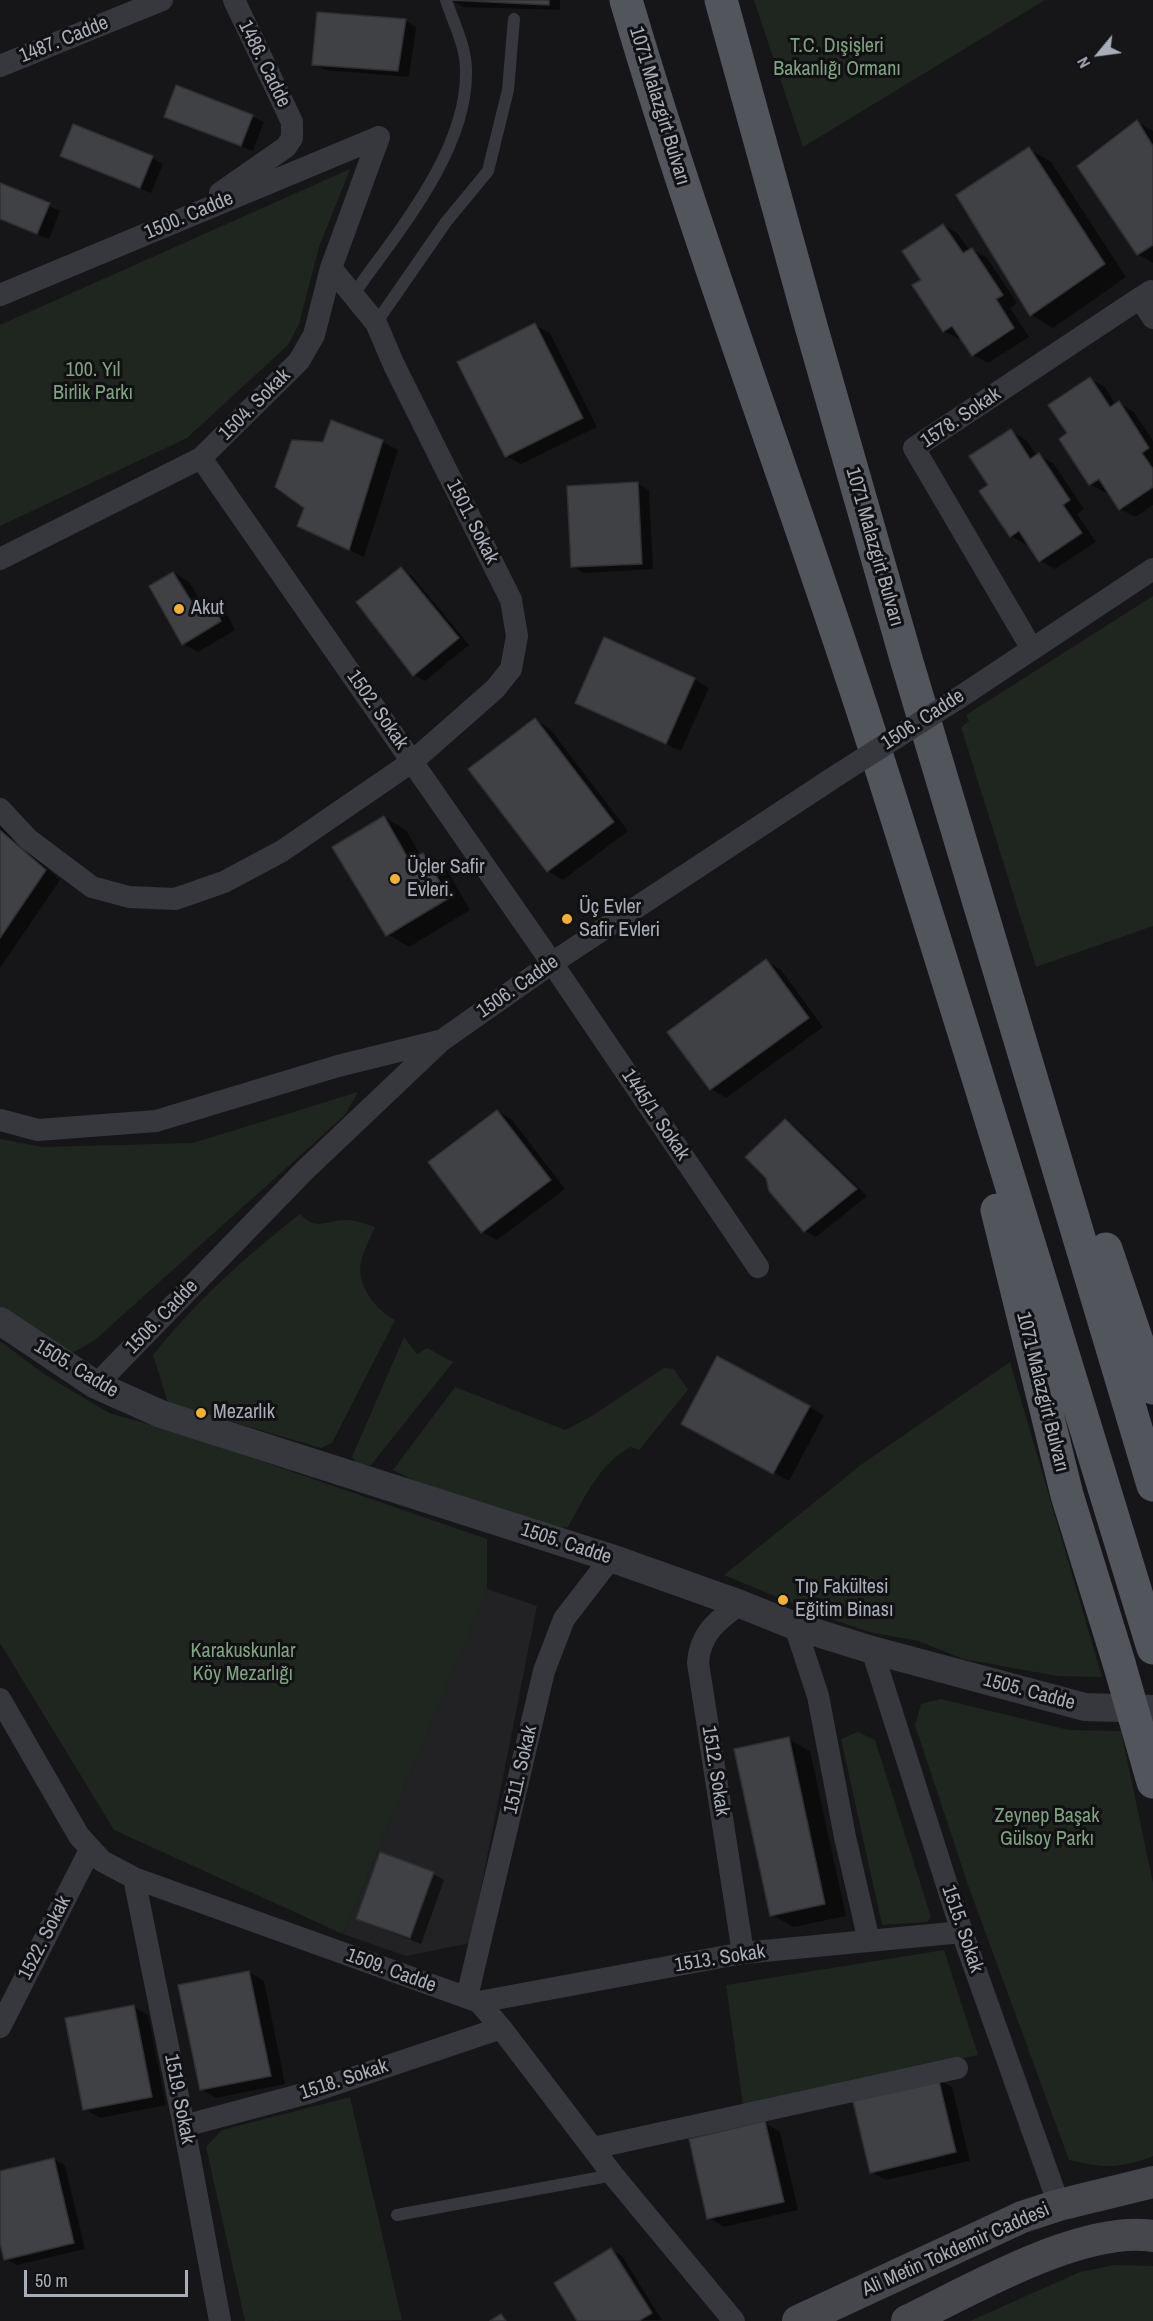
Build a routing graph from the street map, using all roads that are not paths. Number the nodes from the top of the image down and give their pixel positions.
1 (162, 0) edge
2 (234, 0) edge
3 (446, 0) edge
4 (626, 0) edge
5 (721, 0) edge
6 (514, 20) dead end
7 (0, 66) edge
8 (379, 136) joint
9 (184, 218) junction
10 (331, 268) junction
11 (1147, 293) edge
12 (0, 295) edge
13 (353, 296) junction
14 (1153, 318) edge
15 (376, 323) junction
16 (201, 458) junction
17 (0, 559) edge
18 (1153, 568) edge
19 (1032, 649) junction
20 (413, 761) junction
21 (0, 809) edge
22 (552, 963) junction
23 (953, 997) junction
24 (441, 1041) junction
25 (1036, 1092) junction
26 (0, 1119) edge
27 (758, 1267) dead end
28 (0, 1321) edge
29 (96, 1385) junction
30 (1153, 1388) edge
31 (1153, 1485) edge
32 (611, 1558) junction
33 (740, 1604) junction
34 (795, 1626) junction
35 (1153, 1648) edge
36 (872, 1650) junction
37 (0, 1699) edge
38 (1153, 1709) edge
39 (1153, 1782) edge
40 (90, 1850) junction
41 (134, 1878) junction
42 (962, 1932) junction
43 (870, 1941) junction
44 (743, 1953) junction
45 (473, 2000) junction
46 (0, 2027) edge
47 (501, 2028) junction
48 (957, 2068) dead end
49 (184, 2126) junction
50 (593, 2148) junction
51 (613, 2175) junction
52 (1153, 2182) edge
53 (1059, 2205) junction
54 (397, 2215) dead end
55 (1153, 2236) edge
56 (220, 2321) edge
57 (734, 2321) edge
58 (798, 2321) edge
59 (907, 2321) edge

1 - 7 street, 1487. Cadde
2 - 9 street, 1486. Cadde
3 - 13 lane
4 - 23 main road, 1071 Malazgirt Bulvarı
5 - 25 main road, 1071 Malazgirt Bulvarı
6 - 15 lane
8 - 9 street, 1500. Cadde
8 - 10 street, 1504. Sokak
9 - 12 street, 1500. Cadde
10 - 13 street, 1501. Sokak
10 - 16 street, 1504. Sokak
11 - 14 street
11 - 19 street, 1578. Sokak
13 - 15 street, 1501. Sokak
15 - 20 street, 1501. Sokak
16 - 17 street, 1504. Sokak
16 - 20 street, 1502. Sokak
18 - 19 street, 1506. Cadde
19 - 22 street, 1506. Cadde, bridge
20 - 21 street, 1501. Sokak
20 - 22 street, 1502. Sokak
22 - 24 street, 1506. Cadde
22 - 27 street, 1445/1. Sokak
23 - 35 main road, 1071 Malazgirt Bulvarı
23 - 39 main road, 1071 Malazgirt Bulvarı, bridge
24 - 26 street
24 - 29 street, 1506. Cadde
25 - 30 main road, 1071 Malazgirt Bulvarı
25 - 31 main road, 1071 Malazgirt Bulvarı
28 - 29 street, 1505. Cadde
29 - 32 street, 1505. Cadde
32 - 33 street, 1505. Cadde
32 - 45 street, 1511. Sokak
33 - 34 street, 1505. Cadde
33 - 44 street, 1512. Sokak
34 - 36 street, 1505. Cadde
34 - 43 street
36 - 38 street, 1505. Cadde
36 - 42 street, 1515. Sokak
37 - 40 street, 1509. Cadde
40 - 41 street, 1509. Cadde
40 - 46 street, 1522. Sokak
41 - 45 street, 1509. Cadde
41 - 49 street, 1519. Sokak
42 - 43 street, 1513. Sokak
42 - 53 street, 1515. Sokak
43 - 44 street, 1513. Sokak
44 - 45 street, 1513. Sokak
45 - 47 street
47 - 49 street, 1518. Sokak
47 - 50 street
48 - 50 street
49 - 56 street, 1519. Sokak
50 - 51 street
51 - 54 lane
51 - 57 street
52 - 53 main road, Ali Metin Tokdemir Caddesi
53 - 58 main road, Ali Metin Tokdemir Caddesi
55 - 59 main road, Ali Metin Tokdemir Caddesi

